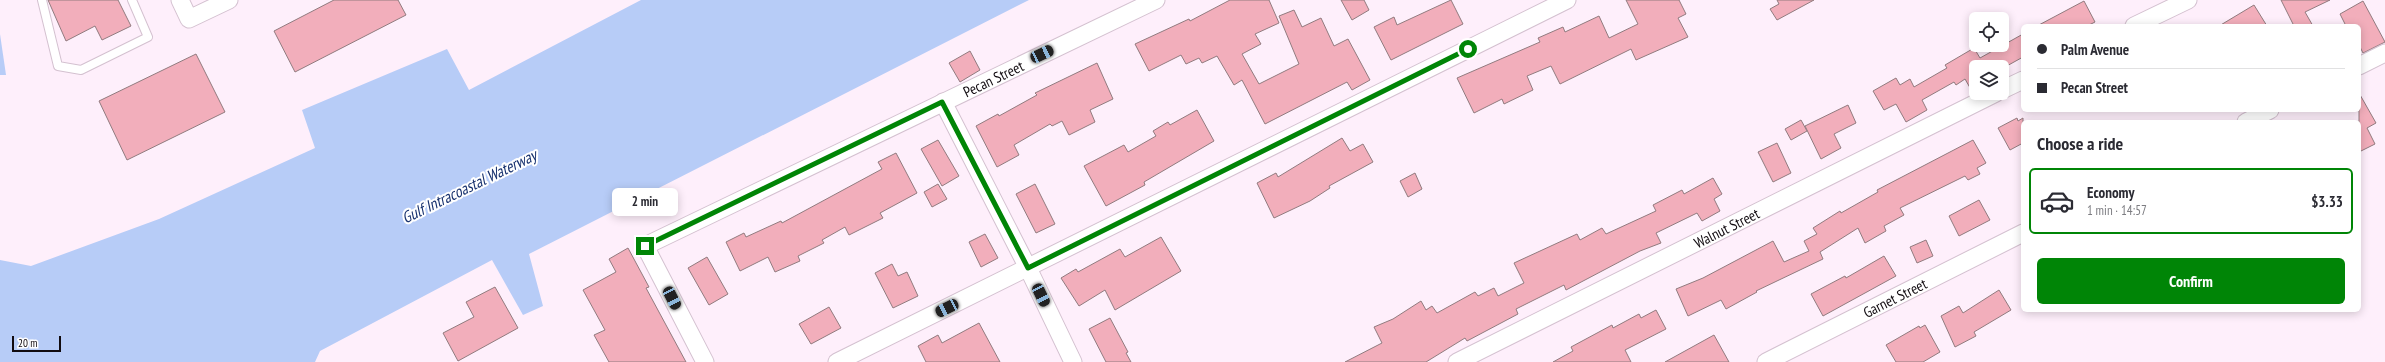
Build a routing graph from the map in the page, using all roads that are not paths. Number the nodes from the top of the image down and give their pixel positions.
1 (42, 0) edge
2 (132, 0) edge
3 (180, 0) edge
4 (229, 0) edge
5 (1156, 0) edge
6 (1567, 0) edge
7 (2188, 0) edge
8 (2138, 24) edge
9 (2385, 53) edge
10 (2361, 65) edge
11 (2021, 81) edge
12 (2009, 87) edge
13 (1982, 100) edge
14 (942, 102) junction
15 (2266, 112) edge
16 (2250, 120) edge
17 (2021, 234) edge
18 (1028, 268) junction
19 (705, 362) edge
20 (839, 362) edge
21 (1073, 362) edge
22 (1457, 362) edge
23 (1766, 362) edge

1 - 2 lane
3 - 4 street
5 - 14 street, Pecan Street
6 - 18 street
7 - 8 street
9 - 10 street
11 - 12 street
13 - 22 street, Walnut Street
14 - 18 street
14 - 19 street, Pecan Street
15 - 16 street
17 - 23 street, Garnet Street
18 - 20 street
18 - 21 street

